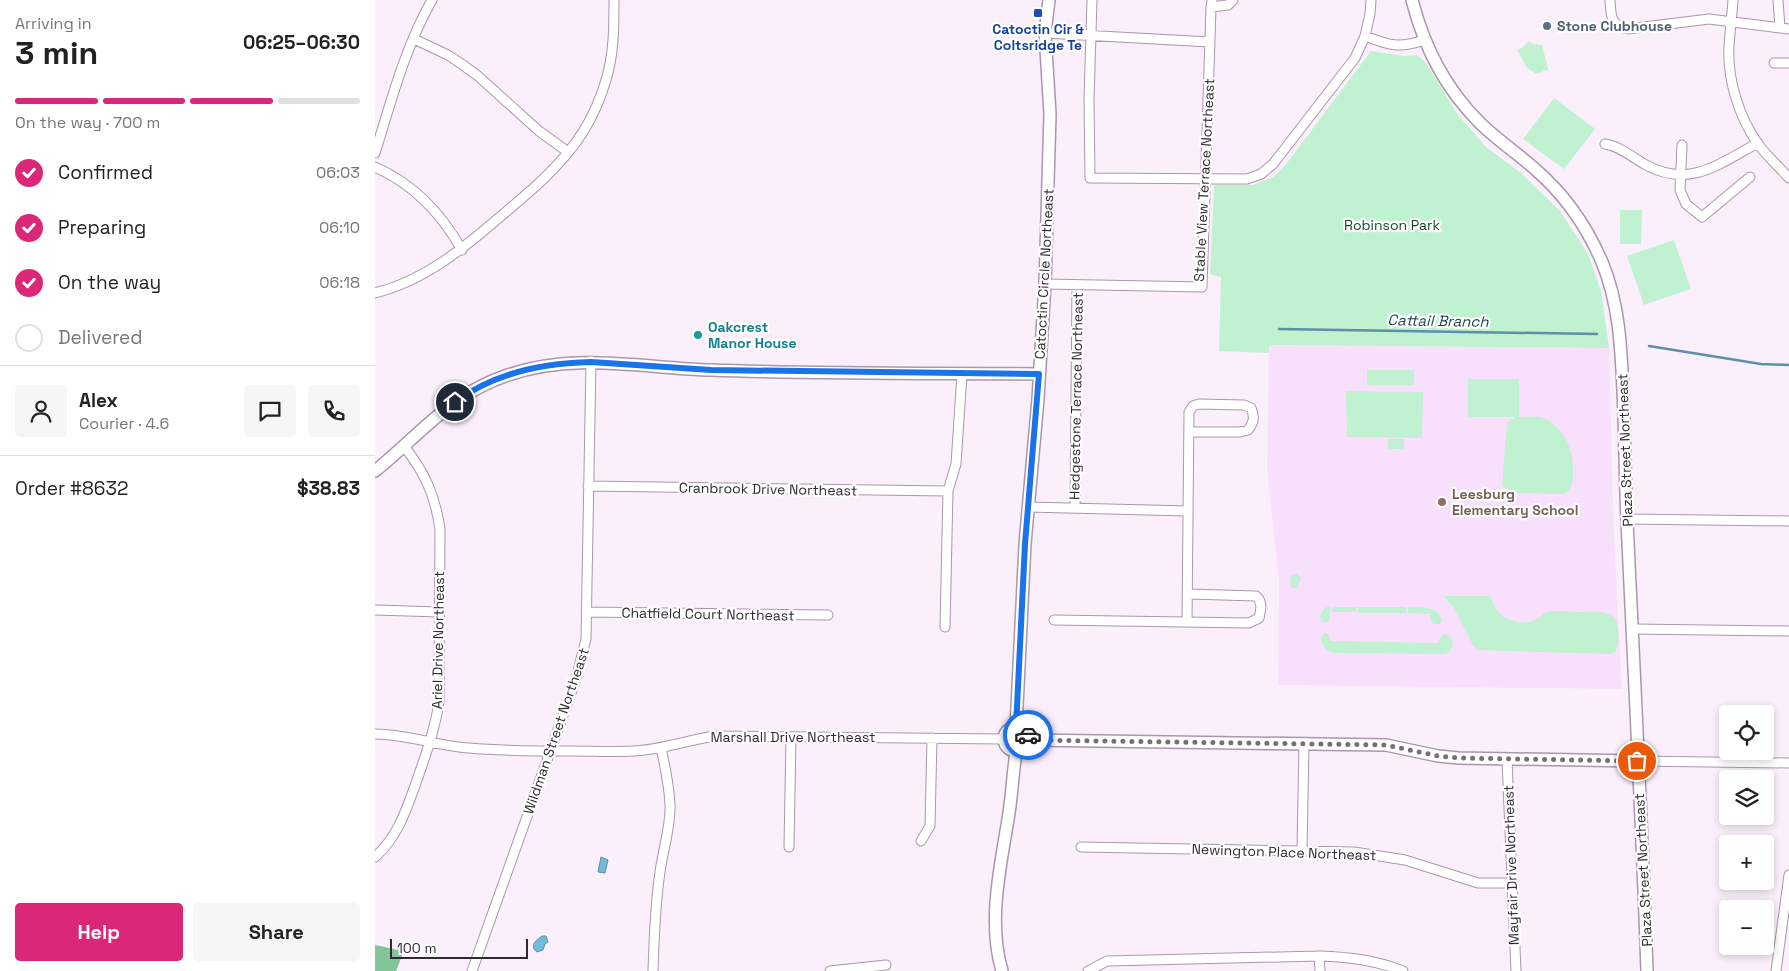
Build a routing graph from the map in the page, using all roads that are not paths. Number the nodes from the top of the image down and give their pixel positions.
1 (432, 0) edge
2 (614, 0) edge
3 (1049, 0) edge
4 (1092, 0) edge
5 (1233, 0) edge
6 (1371, 0) edge
7 (1412, 0) edge
8 (1610, 0) edge
9 (1733, 0) edge
10 (1778, 0) edge
11 (1211, 4) edge
12 (1732, 21) junction
13 (1785, 28) edge
14 (1045, 33) junction
15 (1091, 36) junction
16 (1365, 36) junction
17 (413, 39) junction
18 (1423, 40) junction
19 (1209, 42) junction
20 (1774, 62) dead end
21 (1789, 63) edge
22 (1758, 143) junction
23 (1605, 144) dead end
24 (1681, 145) dead end
25 (568, 152) junction
26 (375, 153) edge
27 (375, 167) edge
28 (1680, 176) junction
29 (1750, 177) dead end
30 (1789, 178) edge
31 (1205, 179) junction
32 (461, 250) junction
33 (1045, 284) junction
34 (1077, 285) junction
35 (375, 293) edge
36 (591, 362) junction
37 (962, 374) junction
38 (1039, 374) junction
39 (1189, 432) junction
40 (404, 446) junction
41 (375, 472) edge
42 (588, 486) junction
43 (948, 492) junction
44 (1028, 507) junction
45 (1075, 508) junction
46 (1188, 510) junction
47 (1627, 519) junction
48 (1789, 521) edge
49 (1188, 594) junction
50 (375, 610) edge
51 (440, 612) junction
52 (587, 612) junction
53 (828, 615) dead end
54 (1054, 620) dead end
55 (1187, 622) junction
56 (945, 627) dead end
57 (1633, 629) junction
58 (1789, 631) edge
59 (1016, 727) junction
60 (375, 734) edge
61 (791, 737) junction
62 (932, 738) junction
63 (1004, 739) junction
64 (1029, 740) junction
65 (430, 742) junction
66 (1304, 743) junction
67 (661, 748) junction
68 (550, 751) junction
69 (1016, 752) junction
70 (1507, 760) junction
71 (1637, 761) junction
72 (1789, 763) edge
73 (921, 841) dead end
74 (1081, 846) dead end
75 (789, 848) dead end
76 (1302, 850) junction
77 (375, 857) edge
78 (1789, 875) edge
79 (1512, 883) junction
80 (1319, 956) junction
81 (886, 965) dead end
82 (472, 971) edge
83 (653, 971) edge
84 (830, 971) edge
85 (1002, 971) edge
86 (1088, 971) edge
87 (1319, 971) edge
88 (1403, 971) edge
89 (1516, 971) edge
90 (1647, 971) edge
91 (1776, 971) edge

1 - 17 street
2 - 25 street
3 - 14 street, Catoctin Circle Northeast
4 - 15 street
5 - 11 street, Stable View Terrace Northeast
6 - 16 street
7 - 18 street, Plaza Street Northeast
8 - 12 street
9 - 12 street
10 - 13 street
11 - 19 street, Stable View Terrace Northeast
12 - 13 street
12 - 22 street
14 - 15 street
14 - 33 street, Catoctin Circle Northeast
15 - 19 street
15 - 31 street
16 - 18 street
16 - 31 street
17 - 25 street
17 - 26 street
18 - 47 street, Plaza Street Northeast
19 - 31 street, Stable View Terrace Northeast
20 - 21 street
22 - 28 street
22 - 30 street
23 - 28 street
24 - 28 street
25 - 32 street
27 - 32 street
28 - 29 street
31 - 34 street, Stable View Terrace Northeast
32 - 35 street
33 - 34 street, Stable View Terrace Northeast
33 - 38 street, Catoctin Circle Northeast
34 - 45 street, Hedgestone Terrace Northeast
36 - 37 street
36 - 40 street
36 - 42 street, Wildman Street Northeast
37 - 38 street
37 - 43 street
38 - 44 street, Catoctin Circle Northeast
39 - 39 street
39 - 46 street
40 - 41 street
40 - 51 street, Ariel Drive Northeast
42 - 43 street, Cranbrook Drive Northeast
42 - 52 street, Wildman Street Northeast
43 - 56 street
44 - 45 street
44 - 59 street, Catoctin Circle Northeast
45 - 46 street
46 - 49 street
47 - 48 street
47 - 57 street, Plaza Street Northeast
49 - 55 street
49 - 55 street
50 - 51 street
51 - 65 street, Ariel Drive Northeast
52 - 53 street, Chatfield Court Northeast
52 - 68 street, Wildman Street Northeast
54 - 55 street
57 - 58 street
57 - 71 street, Plaza Street Northeast
59 - 63 street
59 - 64 street
60 - 65 street, Marshall Drive Northeast
61 - 62 street, Marshall Drive Northeast
61 - 67 street, Marshall Drive Northeast
61 - 75 street
62 - 63 street, Marshall Drive Northeast
62 - 73 street
63 - 69 street
64 - 66 street
64 - 69 street
65 - 68 street, Marshall Drive Northeast
65 - 77 street, Ariel Drive Northeast
66 - 70 street
66 - 76 street
67 - 68 street, Marshall Drive Northeast
67 - 83 street
68 - 82 street, Wildman Street Northeast
69 - 85 street
70 - 71 street
70 - 79 street, Mayfair Drive Northeast
71 - 72 street
71 - 90 street, Plaza Street Northeast
74 - 76 street, Newington Place Northeast
76 - 79 street, Newington Place Northeast
78 - 91 street
79 - 89 street, Mayfair Drive Northeast
80 - 86 street
80 - 87 street
80 - 88 street
81 - 84 street

